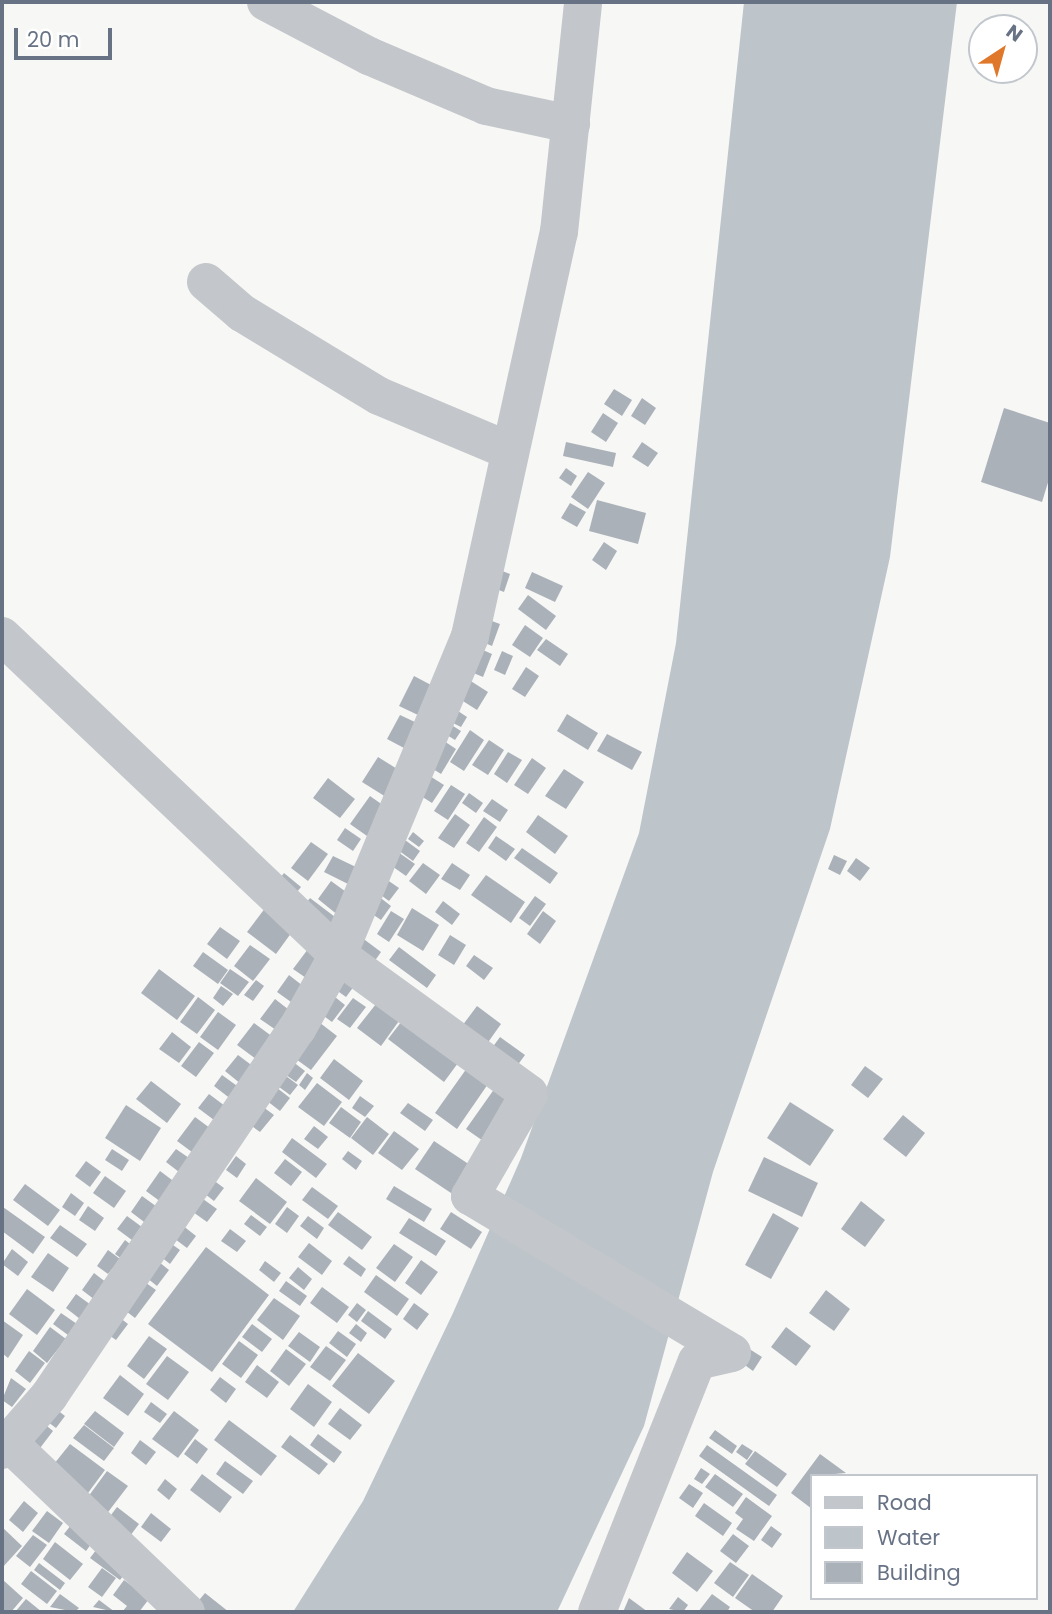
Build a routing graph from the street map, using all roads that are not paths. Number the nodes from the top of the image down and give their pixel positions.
1 (266, 2) edge
2 (583, 2) edge
3 (571, 124) junction
4 (206, 282) dead end
5 (510, 451) junction
6 (2, 636) edge
7 (338, 955) junction
8 (5, 1446) edge
9 (186, 1612) edge
10 (597, 1612) edge

1 - 3 street
2 - 3 street
3 - 5 street
4 - 5 street
5 - 7 street
6 - 7 street
7 - 8 street
7 - 10 street
8 - 9 street

